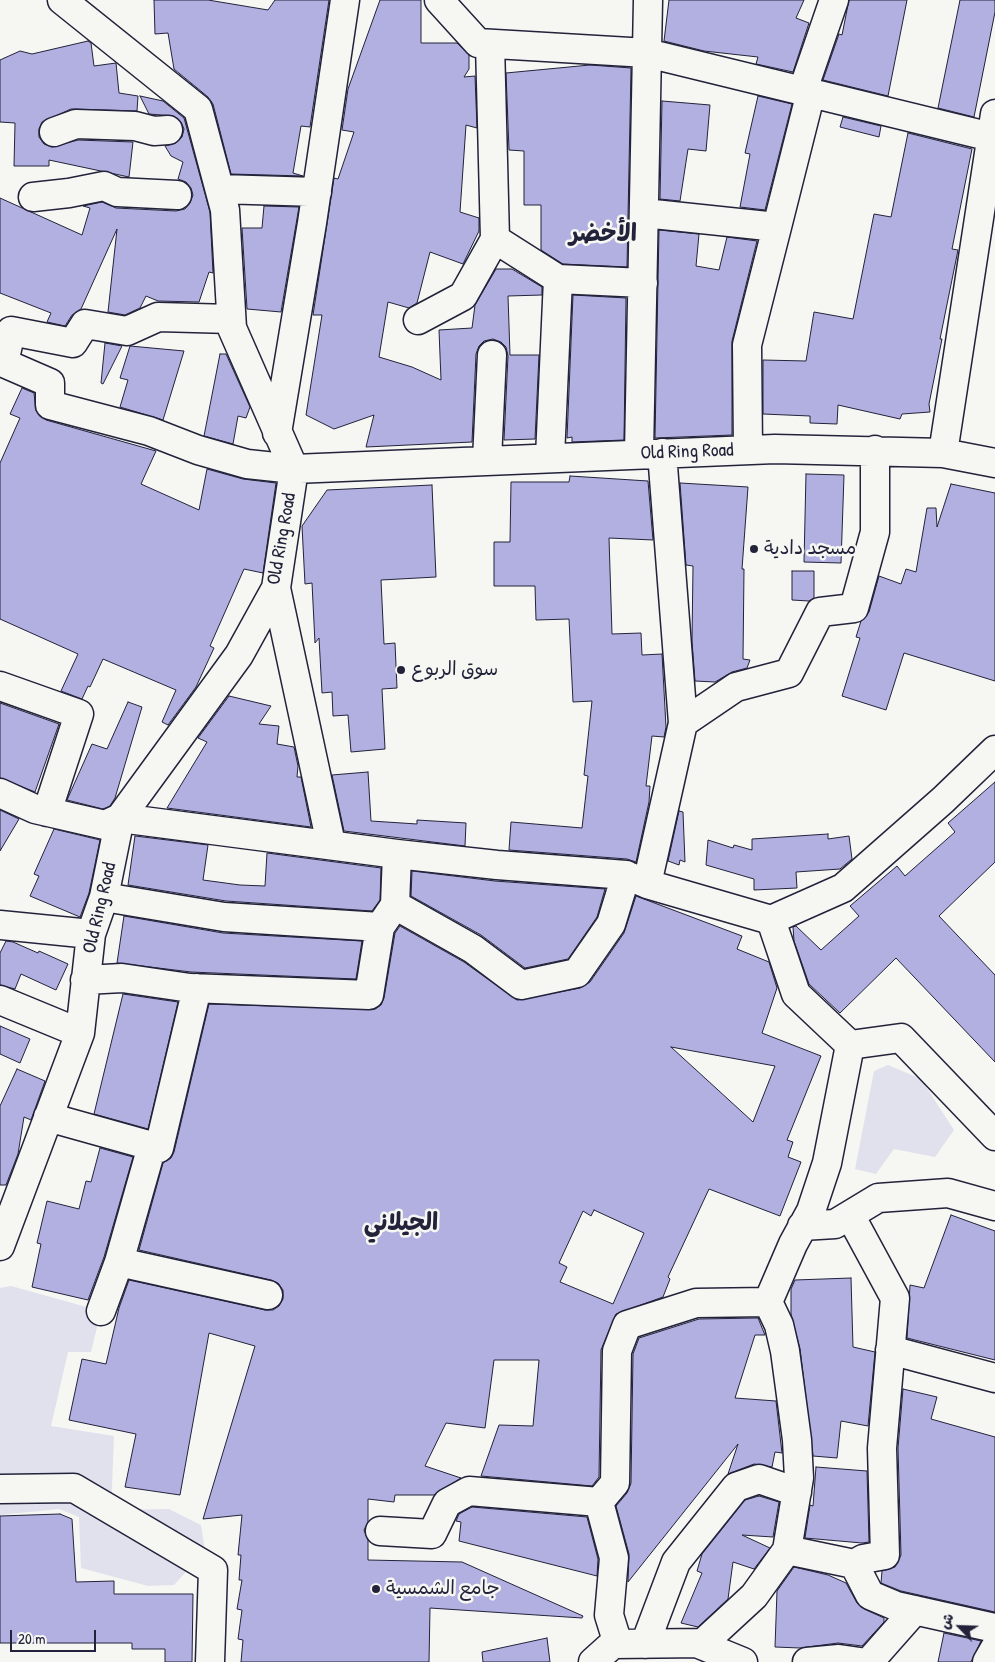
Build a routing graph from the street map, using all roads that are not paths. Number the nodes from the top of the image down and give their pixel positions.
1 (62, 0) edge
2 (345, 0) edge
3 (439, 0) edge
4 (648, 0) edge
5 (834, 0) edge
6 (490, 44) junction
7 (647, 54) junction
8 (807, 91) junction
9 (168, 130) dead end
10 (994, 130) edge
11 (54, 132) dead end
12 (220, 189) junction
13 (317, 192) junction
14 (177, 195) dead end
15 (33, 197) dead end
16 (644, 213) junction
17 (777, 227) junction
18 (494, 239) junction
19 (558, 279) junction
20 (643, 283) junction
21 (231, 319) junction
22 (418, 320) dead end
23 (3, 352) edge
24 (492, 355) dead end
25 (277, 433) junction
26 (748, 450) junction
27 (874, 450) junction
28 (943, 452) junction
29 (650, 453) junction
30 (550, 457) junction
31 (488, 460) junction
32 (995, 463) edge
33 (294, 468) junction
34 (276, 588) junction
35 (0, 686) edge
36 (683, 723) junction
37 (995, 750) edge
38 (0, 793) edge
39 (47, 812) junction
40 (120, 818) junction
41 (331, 844) junction
42 (397, 854) junction
43 (636, 879) junction
44 (104, 897) junction
45 (395, 905) junction
46 (771, 920) junction
47 (0, 925) edge
48 (380, 927) junction
49 (91, 934) junction
50 (85, 980) junction
51 (197, 988) junction
52 (0, 1000) edge
53 (80, 1033) junction
54 (850, 1045) junction
55 (48, 1117) junction
56 (995, 1136) edge
57 (155, 1147) junction
58 (995, 1206) edge
59 (850, 1215) junction
60 (802, 1226) junction
61 (0, 1246) edge
62 (119, 1262) junction
63 (268, 1295) dead end
64 (768, 1302) junction
65 (101, 1311) dead end
66 (890, 1350) junction
67 (995, 1378) edge
68 (0, 1489) edge
69 (797, 1492) junction
70 (600, 1502) junction
71 (380, 1531) dead end
72 (787, 1550) junction
73 (854, 1564) junction
74 (915, 1610) junction
75 (995, 1628) edge
76 (618, 1644) junction
77 (645, 1644) junction
78 (995, 1648) edge
79 (688, 1650) edge
80 (595, 1661) edge
81 (210, 1662) edge
82 (743, 1662) edge
83 (807, 1662) edge
84 (860, 1662) edge
85 (869, 1662) edge
86 (986, 1662) edge

1 - 12 street
2 - 13 street
3 - 6 street
4 - 7 street
5 - 8 street
6 - 7 street
6 - 18 street
7 - 8 street
7 - 16 street
8 - 10 street
8 - 17 street
9 - 11 street
10 - 28 street
12 - 13 street
12 - 21 street
13 - 25 street
14 - 15 street
16 - 17 street
16 - 20 street
17 - 26 street
18 - 19 street
18 - 22 street
19 - 20 street
19 - 30 street
20 - 29 street
21 - 23 street
21 - 25 street
23 - 33 street
24 - 31 street
25 - 33 street
26 - 27 street, Old Ring Road
26 - 29 street, Old Ring Road
27 - 28 street, Old Ring Road
27 - 36 street
28 - 32 street, Old Ring Road
29 - 30 street, Old Ring Road
29 - 36 street
30 - 31 street, Old Ring Road
31 - 33 street, Old Ring Road
33 - 34 street, Old Ring Road
34 - 40 street, Old Ring Road
34 - 41 street
35 - 39 street
36 - 43 street
37 - 46 street
38 - 39 street
39 - 40 street
40 - 41 street
40 - 44 street, Old Ring Road
41 - 42 street
42 - 43 street
42 - 45 street
43 - 45 street
43 - 46 street
44 - 48 street
44 - 49 street, Old Ring Road
45 - 48 street
46 - 54 street
47 - 49 street
48 - 51 street
49 - 50 street, Old Ring Road
50 - 51 street
50 - 53 street, Old Ring Road
51 - 57 street
52 - 53 street
53 - 55 street, Old Ring Road
54 - 56 street
54 - 60 street
55 - 57 street
55 - 61 street, Old Ring Road
57 - 62 street
58 - 59 street
59 - 60 street
59 - 66 street
60 - 64 street
62 - 63 street
62 - 65 street
64 - 69 street
64 - 70 street
66 - 67 street
66 - 73 street
68 - 81 street
69 - 72 street
69 - 77 street
70 - 71 street
70 - 76 street
72 - 73 street
72 - 79 street
73 - 74 street
74 - 75 street
74 - 85 street
76 - 77 street
76 - 80 street
77 - 79 street
78 - 86 street
79 - 82 street
83 - 84 street

